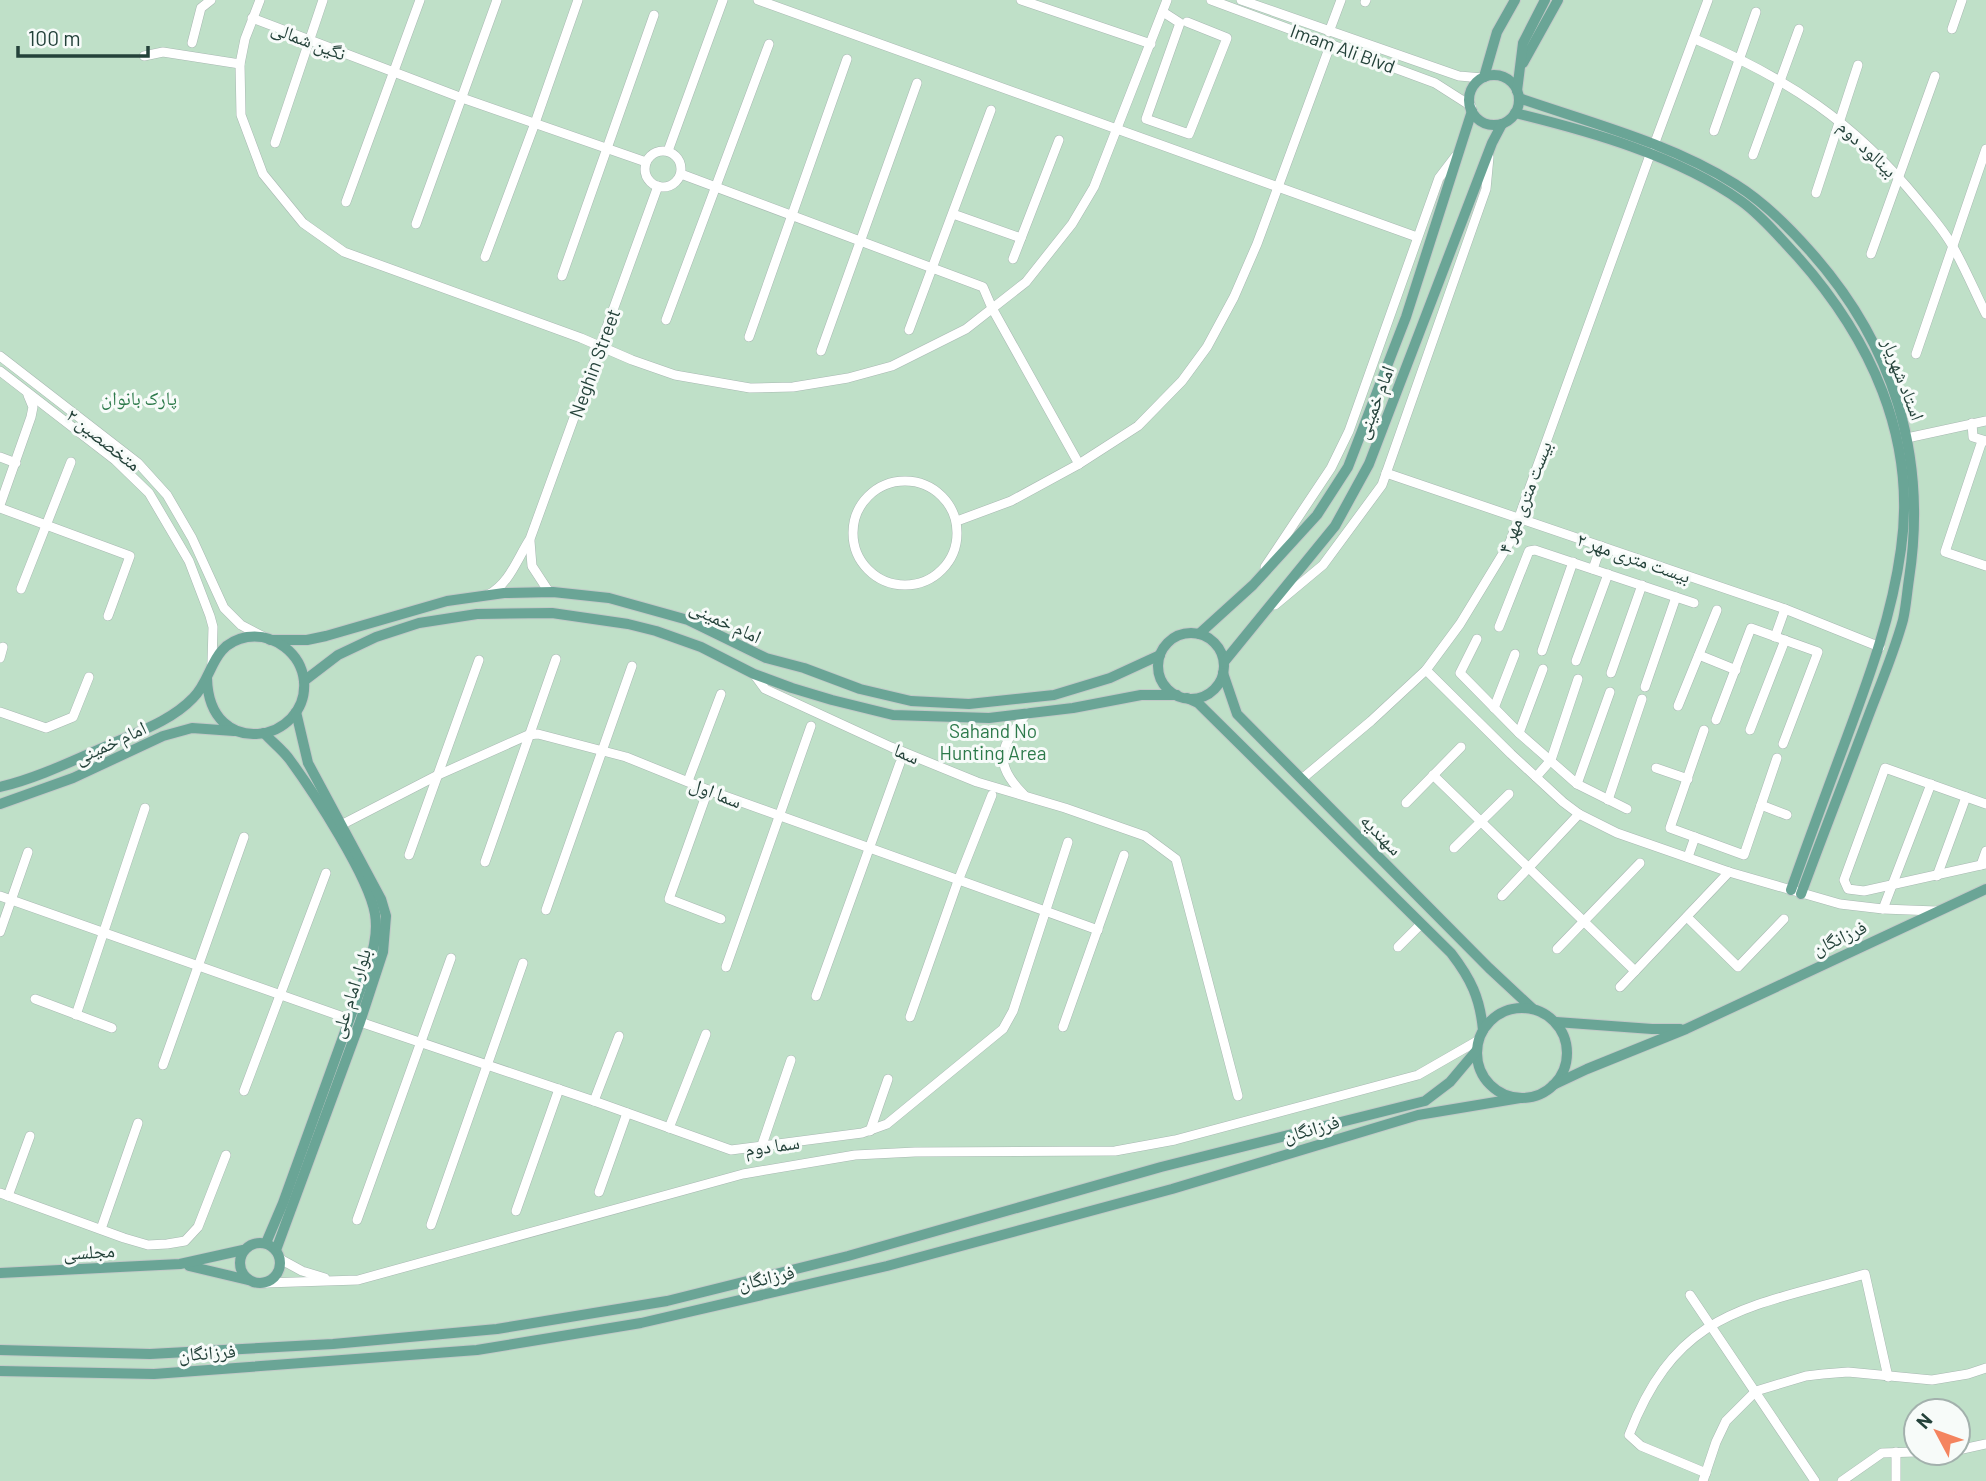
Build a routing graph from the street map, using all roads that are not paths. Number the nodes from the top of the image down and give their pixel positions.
1 (211, 0) edge
2 (259, 0) edge
3 (323, 0) edge
4 (420, 0) edge
5 (497, 0) edge
6 (578, 0) edge
7 (723, 0) edge
8 (758, 0) edge
9 (1021, 0) edge
10 (1167, 0) edge
11 (1211, 0) edge
12 (1241, 0) edge
13 (1341, 0) edge
14 (1508, 0) edge
15 (1515, 0) edge
16 (1545, 0) edge
17 (1558, 0) edge
18 (1709, 0) edge
19 (1962, 0) edge
20 (1163, 12) junction
21 (1756, 12) dead end
22 (654, 15) dead end
23 (252, 18) junction
24 (1187, 22) dead end
25 (1799, 29) dead end
26 (1952, 29) dead end
27 (1329, 32) junction
28 (1497, 32) junction
29 (1695, 39) junction
30 (307, 40) junction
31 (192, 43) dead end
32 (1331, 43) junction
33 (769, 44) dead end
34 (1151, 44) junction
35 (144, 56) dead end
36 (1739, 58) junction
37 (847, 59) dead end
38 (240, 64) junction
39 (1858, 65) dead end
40 (1520, 68) junction
41 (393, 72) junction
42 (1935, 76) dead end
43 (1483, 78) junction
44 (1780, 79) junction
45 (917, 83) dead end
46 (1518, 94) junction
47 (462, 98) junction
48 (1471, 108) junction
49 (991, 110) dead end
50 (1515, 113) junction
51 (1839, 120) junction
52 (535, 123) junction
53 (1502, 124) junction
54 (1118, 129) junction
55 (1714, 131) dead end
56 (1059, 140) dead end
57 (275, 143) dead end
58 (1490, 147) junction
59 (607, 149) junction
60 (1986, 149) edge
61 (1461, 150) junction
62 (1652, 150) junction
63 (668, 151) junction
64 (1753, 155) dead end
65 (646, 162) junction
66 (681, 174) junction
67 (1899, 178) junction
68 (658, 186) junction
69 (714, 187) junction
70 (1278, 188) junction
71 (1816, 193) dead end
72 (346, 202) dead end
73 (953, 214) junction
74 (792, 215) junction
75 (416, 224) dead end
76 (1417, 237) junction
77 (1021, 238) junction
78 (861, 241) junction
79 (1953, 245) junction
80 (1871, 254) dead end
81 (485, 257) dead end
82 (1013, 259) dead end
83 (933, 268) junction
84 (562, 276) dead end
85 (992, 308) junction
86 (1986, 314) edge
87 (666, 320) dead end
88 (909, 330) dead end
89 (749, 337) dead end
90 (600, 346) junction
91 (821, 351) dead end
92 (1916, 354) dead end
93 (0, 356) edge
94 (0, 371) edge
95 (27, 393) junction
96 (1986, 410) edge
97 (55, 414) junction
98 (1979, 421) edge
99 (28, 429) junction
100 (1908, 438) junction
101 (1984, 441) edge
102 (0, 457) edge
103 (71, 462) dead end
104 (16, 463) junction
105 (1079, 464) junction
106 (1386, 473) junction
107 (0, 507) edge
108 (1519, 517) junction
109 (957, 522) junction
110 (46, 525) junction
111 (530, 539) junction
112 (1601, 546) junction
113 (1573, 562) junction
114 (1986, 566) edge
115 (1593, 569) junction
116 (1608, 574) junction
117 (1253, 584) junction
118 (1643, 585) junction
119 (21, 589) dead end
120 (549, 592) junction
121 (486, 595) junction
122 (1676, 597) junction
123 (1694, 603) dead end
124 (1785, 609) junction
125 (1268, 610) junction
126 (1717, 610) dead end
127 (108, 616) dead end
128 (1499, 627) dead end
129 (1199, 634) junction
130 (1774, 637) junction
131 (266, 638) junction
132 (1477, 639) dead end
133 (1785, 640) junction
134 (4, 647) dead end
135 (1880, 647) junction
136 (1542, 651) dead end
137 (1893, 652) junction
138 (1515, 654) dead end
139 (1160, 655) junction
140 (1699, 655) junction
141 (0, 658) edge
142 (556, 659) dead end
143 (479, 660) dead end
144 (1576, 662) dead end
145 (212, 663) junction
146 (632, 666) dead end
147 (1224, 668) junction
148 (1543, 669) dead end
149 (1426, 670) junction
150 (1736, 670) junction
151 (1611, 673) dead end
152 (754, 674) junction
153 (89, 677) dead end
154 (207, 678) junction
155 (1578, 679) dead end
156 (304, 681) junction
157 (1645, 687) dead end
158 (1610, 692) dead end
159 (721, 694) dead end
160 (1182, 697) junction
161 (1642, 699) dead end
162 (1678, 706) dead end
163 (1494, 708) junction
164 (0, 712) edge
165 (296, 712) junction
166 (1027, 713) junction
167 (1716, 720) dead end
168 (811, 726) dead end
169 (1704, 730) dead end
170 (1750, 730) dead end
171 (237, 731) junction
172 (264, 733) junction
173 (1519, 733) junction
174 (528, 735) junction
175 (1783, 744) dead end
176 (1461, 747) dead end
177 (603, 750) junction
178 (1777, 758) dead end
179 (1550, 760) junction
180 (900, 763) dead end
181 (1656, 768) dead end
182 (1433, 775) junction
183 (436, 776) junction
184 (1535, 777) junction
185 (1303, 778) junction
186 (1688, 779) junction
187 (688, 781) junction
188 (1577, 784) junction
189 (1931, 785) junction
190 (0, 787) edge
191 (708, 790) junction
192 (1287, 791) junction
193 (1509, 794) dead end
194 (992, 795) dead end
195 (1026, 797) junction
196 (1966, 797) junction
197 (1608, 800) junction
198 (1406, 803) dead end
199 (0, 804) edge
200 (1986, 804) edge
201 (1761, 805) junction
202 (145, 808) dead end
203 (1627, 809) dead end
204 (1579, 814) junction
205 (779, 815) junction
206 (1787, 815) dead end
207 (1481, 822) junction
208 (337, 827) junction
209 (244, 837) dead end
210 (1695, 837) junction
211 (1068, 842) dead end
212 (869, 848) junction
213 (1454, 848) dead end
214 (1986, 851) edge
215 (28, 852) dead end
216 (409, 855) dead end
217 (1124, 855) dead end
218 (1688, 857) junction
219 (485, 862) dead end
220 (1640, 863) dead end
221 (1984, 864) edge
222 (1530, 869) junction
223 (326, 873) dead end
224 (1730, 873) junction
225 (1937, 876) junction
226 (958, 881) junction
227 (1892, 885) junction
228 (1986, 889) edge
229 (1796, 892) junction
230 (0, 896) edge
231 (1502, 896) dead end
232 (12, 900) junction
233 (1883, 909) junction
234 (546, 910) dead end
235 (1046, 911) junction
236 (1936, 911) junction
237 (1687, 917) junction
238 (721, 919) dead end
239 (1784, 919) dead end
240 (1583, 920) junction
241 (1421, 924) junction
242 (1098, 930) junction
243 (0, 932) edge
244 (104, 934) junction
245 (1398, 947) dead end
246 (1556, 949) dead end
247 (451, 958) dead end
248 (523, 963) dead end
249 (199, 966) junction
250 (726, 967) dead end
251 (1635, 971) junction
252 (1620, 987) dead end
253 (280, 994) junction
254 (816, 996) dead end
255 (35, 999) dead end
256 (1533, 1009) junction
257 (76, 1015) junction
258 (911, 1017) dead end
259 (354, 1021) junction
260 (1556, 1022) junction
261 (1063, 1027) dead end
262 (112, 1028) dead end
263 (1686, 1029) junction
264 (706, 1034) dead end
265 (619, 1036) dead end
266 (1479, 1040) junction
267 (421, 1042) junction
268 (792, 1060) dead end
269 (163, 1065) dead end
270 (488, 1065) junction
271 (888, 1079) dead end
272 (1553, 1085) junction
273 (559, 1089) junction
274 (244, 1091) dead end
275 (1238, 1096) dead end
276 (1520, 1098) junction
277 (594, 1101) junction
278 (627, 1113) junction
279 (138, 1123) dead end
280 (668, 1128) junction
281 (870, 1131) junction
282 (30, 1136) dead end
283 (762, 1146) junction
284 (226, 1155) dead end
285 (599, 1192) dead end
286 (4, 1195) edge
287 (516, 1210) dead end
288 (358, 1220) dead end
289 (431, 1226) dead end
290 (101, 1229) junction
291 (266, 1243) junction
292 (243, 1250) junction
293 (278, 1254) junction
294 (180, 1264) junction
295 (0, 1273) edge
296 (248, 1280) junction
297 (334, 1280) junction
298 (265, 1283) junction
299 (1690, 1295) dead end
300 (1711, 1325) junction
301 (0, 1350) edge
302 (1986, 1368) edge
303 (0, 1371) edge
304 (1888, 1377) junction
305 (1756, 1391) junction
306 (1896, 1452) junction
307 (1902, 1452) edge
308 (1705, 1477) edge
309 (1815, 1481) edge
310 (1842, 1481) edge
311 (1896, 1481) edge

1 - 31 street
2 - 23 street
3 - 30 street
4 - 41 street
5 - 47 street
6 - 52 street
7 - 63 street
8 - 54 street
9 - 34 street
10 - 20 street, نگین شمالی
11 - 32 street, Imam Ali Blvd
12 - 27 street, Imam Ali Blvd
13 - 27 street
14 - 28 main road
15 - 28 main road
16 - 40 main road
17 - 40 main road
18 - 29 street, بیست متری مهر ۴
19 - 26 street
20 - 24 street
20 - 34 street, نگین شمالی
21 - 36 street
22 - 59 street
23 - 30 street, نگین شمالی
23 - 38 street, نگین شمالی
25 - 44 street
27 - 43 street, Imam Ali Blvd
28 - 43 main road
29 - 36 street, بینالود دوم
29 - 62 street, بیست متری مهر ۴
30 - 41 street, نگین شمالی
30 - 57 street
32 - 48 street, Imam Ali Blvd
32 - 70 street
33 - 69 street
34 - 54 street, نگین شمالی
35 - 38 street
36 - 44 street, بینالود دوم
36 - 55 street
37 - 74 street
38 - 90 street, نگین شمالی
39 - 51 street
40 - 46 main road
41 - 47 street, نگین شمالی
41 - 72 street
42 - 67 street
43 - 46 main road
43 - 48 main road
44 - 51 street, بینالود دوم
44 - 64 street
45 - 78 street
46 - 50 main road
46 - 62 main road, استاد شهریار
47 - 52 street, نگین شمالی
47 - 75 street
48 - 53 main road
48 - 61 main road, امام خمینی
49 - 73 street
50 - 53 main road
50 - 62 main road, استاد شهریار
51 - 67 street, بینالود دوم
51 - 71 street
52 - 59 street, نگین شمالی
52 - 81 street
53 - 58 main road, امام خمینی
54 - 70 street
54 - 85 street, نگین شمالی
56 - 77 street
58 - 106 street
58 - 125 main road, امام خمینی
59 - 65 street, نگین شمالی
59 - 84 street
60 - 79 street
61 - 76 street
61 - 117 main road, امام خمینی
62 - 100 main road, استاد شهریار
62 - 108 street, بیست متری مهر ۴
62 - 135 main road, استاد شهریار
63 - 65 street
63 - 66 street
65 - 68 street
66 - 68 street
66 - 69 street
67 - 79 street, بینالود دوم
67 - 80 street
68 - 90 street, Neghin Street
69 - 74 street
69 - 87 street
70 - 76 street
70 - 105 street
73 - 77 street
73 - 83 street
74 - 78 street
74 - 89 street
76 - 117 street
77 - 82 street
78 - 83 street
78 - 91 street
79 - 86 street, بینالود دوم
79 - 92 street
83 - 85 street
83 - 88 street
85 - 90 street, نگین شمالی
85 - 105 street
90 - 111 street, Neghin Street
93 - 131 street, متخصصین ۲
94 - 95 street
95 - 97 street
95 - 99 street
96 - 98 street
97 - 99 street
97 - 145 street
98 - 100 street
98 - 101 street
99 - 104 street
100 - 137 main road, استاد شهریار
101 - 114 street
102 - 104 street
103 - 110 street
104 - 107 street
105 - 109 street
106 - 108 street, بیست متری مهر ۲
106 - 125 street
107 - 110 street
108 - 112 street, بیست متری مهر ۲
108 - 149 street, بیست متری مهر ۴
109 - 109 street
110 - 119 street
110 - 127 street
111 - 120 street
111 - 121 street, Neghin Street
112 - 115 street
112 - 124 street, بیست متری مهر ۲
113 - 115 street
113 - 128 street
113 - 136 street
115 - 116 street
116 - 118 street
116 - 144 street
117 - 129 main road, امام خمینی
118 - 122 street
118 - 151 street
120 - 121 main road, امام خمینی
120 - 139 main road, امام خمینی
121 - 131 main road, امام خمینی
122 - 123 street
122 - 157 street
124 - 130 street
124 - 135 street, بیست متری مهر ۲
125 - 147 main road, امام خمینی
126 - 140 street
129 - 139 main road
129 - 147 main road
130 - 133 street
130 - 150 street
131 - 145 main road
131 - 156 main road
132 - 163 street
133 - 170 street
133 - 175 street
134 - 141 street
135 - 137 main road
135 - 229 main road, استاد شهریار
137 - 229 main road, استاد شهریار
138 - 163 street
139 - 160 main road
140 - 150 street
140 - 162 street
142 - 174 street
143 - 183 street
145 - 154 main road
146 - 177 street
147 - 160 main road
147 - 185 main road, سهندیه
148 - 173 street
149 - 184 street
149 - 185 street, بیست متری مهر ۴
150 - 167 street
152 - 156 main road, امام خمینی
152 - 166 main road, امام خمینی
152 - 195 street, سما
153 - 164 street
154 - 171 main road
154 - 190 main road, امام خمینی
155 - 179 street
156 - 165 main road
158 - 188 street
159 - 187 street
160 - 166 main road, امام خمینی
160 - 192 main road, سهندیه
161 - 197 street
163 - 173 street
165 - 172 main road
165 - 208 main road, بلوار امام علی
166 - 195 street
168 - 205 street
169 - 186 street
171 - 172 main road
171 - 199 main road, امام خمینی
172 - 208 main road, بلوار امام علی
173 - 179 street
174 - 177 street, سما اول
174 - 183 street
174 - 219 street
176 - 182 street
177 - 187 street, سما اول
177 - 234 street
178 - 201 street
179 - 184 street
179 - 188 street
180 - 212 street
181 - 186 street
182 - 198 street
182 - 207 street
183 - 208 street
183 - 216 street
184 - 204 street
185 - 192 main road
185 - 256 main road, سهندیه
186 - 210 street
187 - 191 street, سما اول
188 - 197 street
189 - 196 street
189 - 227 street
189 - 227 street
191 - 205 street, سما اول
191 - 238 street
192 - 241 main road, سهندیه
193 - 207 street
194 - 226 street
195 - 275 street, سما
196 - 200 street
196 - 225 street
197 - 203 street
201 - 206 street
201 - 210 street
202 - 244 street
204 - 218 street
204 - 222 street
205 - 212 street, سما اول
205 - 250 street
207 - 213 street
207 - 222 street
208 - 259 main road, بلوار امام علی
209 - 249 street
210 - 218 street
211 - 235 street, سما دوم
212 - 226 street, سما اول
212 - 254 street
214 - 221 street
215 - 232 street
217 - 242 street
218 - 224 street
220 - 240 street
221 - 225 street
222 - 231 street
222 - 240 street
223 - 253 street
224 - 229 street
224 - 237 street
225 - 227 street
226 - 235 street, سما اول
226 - 258 street
227 - 233 street
228 - 236 main road, فرزانگان
229 - 233 street
230 - 232 street, سما دوم
232 - 243 street
232 - 244 street, سما دوم
233 - 236 street
235 - 242 street, سما اول
235 - 281 street, سما دوم
236 - 263 main road, فرزانگان
237 - 239 street
237 - 251 street
240 - 246 street
240 - 251 street
241 - 245 street
241 - 266 main road, سهندیه
242 - 261 street
244 - 249 street, سما دوم
244 - 257 street
247 - 267 street
248 - 270 street
249 - 253 street, سما دوم
249 - 269 street
251 - 252 street
253 - 259 street, سما دوم
253 - 274 street
255 - 257 street
256 - 260 main road
256 - 266 main road
257 - 262 street
259 - 267 street, سما دوم
259 - 291 main road, بلوار امام علی
259 - 293 main road, بلوار امام علی
260 - 263 main road
260 - 272 main road
263 - 272 main road, فرزانگان
264 - 280 street
265 - 277 street
266 - 276 main road
266 - 297 street
266 - 301 main road, فرزانگان
267 - 270 street, سما دوم
267 - 288 street
268 - 283 street
270 - 273 street, سما دوم
270 - 289 street
271 - 281 street
272 - 276 main road
273 - 277 street, سما دوم
273 - 287 street
276 - 303 main road, فرزانگان
277 - 278 street, سما دوم
278 - 280 street, سما دوم
278 - 285 street
279 - 290 street
280 - 283 street, سما دوم
281 - 283 street, سما دوم
282 - 286 street
284 - 290 street
286 - 290 street
291 - 292 main road
291 - 293 main road
292 - 294 main road, مجلسی
292 - 296 main road
293 - 297 street
293 - 298 main road
294 - 295 main road, مجلسی
294 - 296 main road, مجلسی
296 - 298 main road
297 - 298 street
299 - 300 street
300 - 304 street
300 - 305 street
300 - 308 street
302 - 304 street
304 - 305 street
305 - 308 street
305 - 309 street
306 - 307 street
306 - 310 street
306 - 311 street

